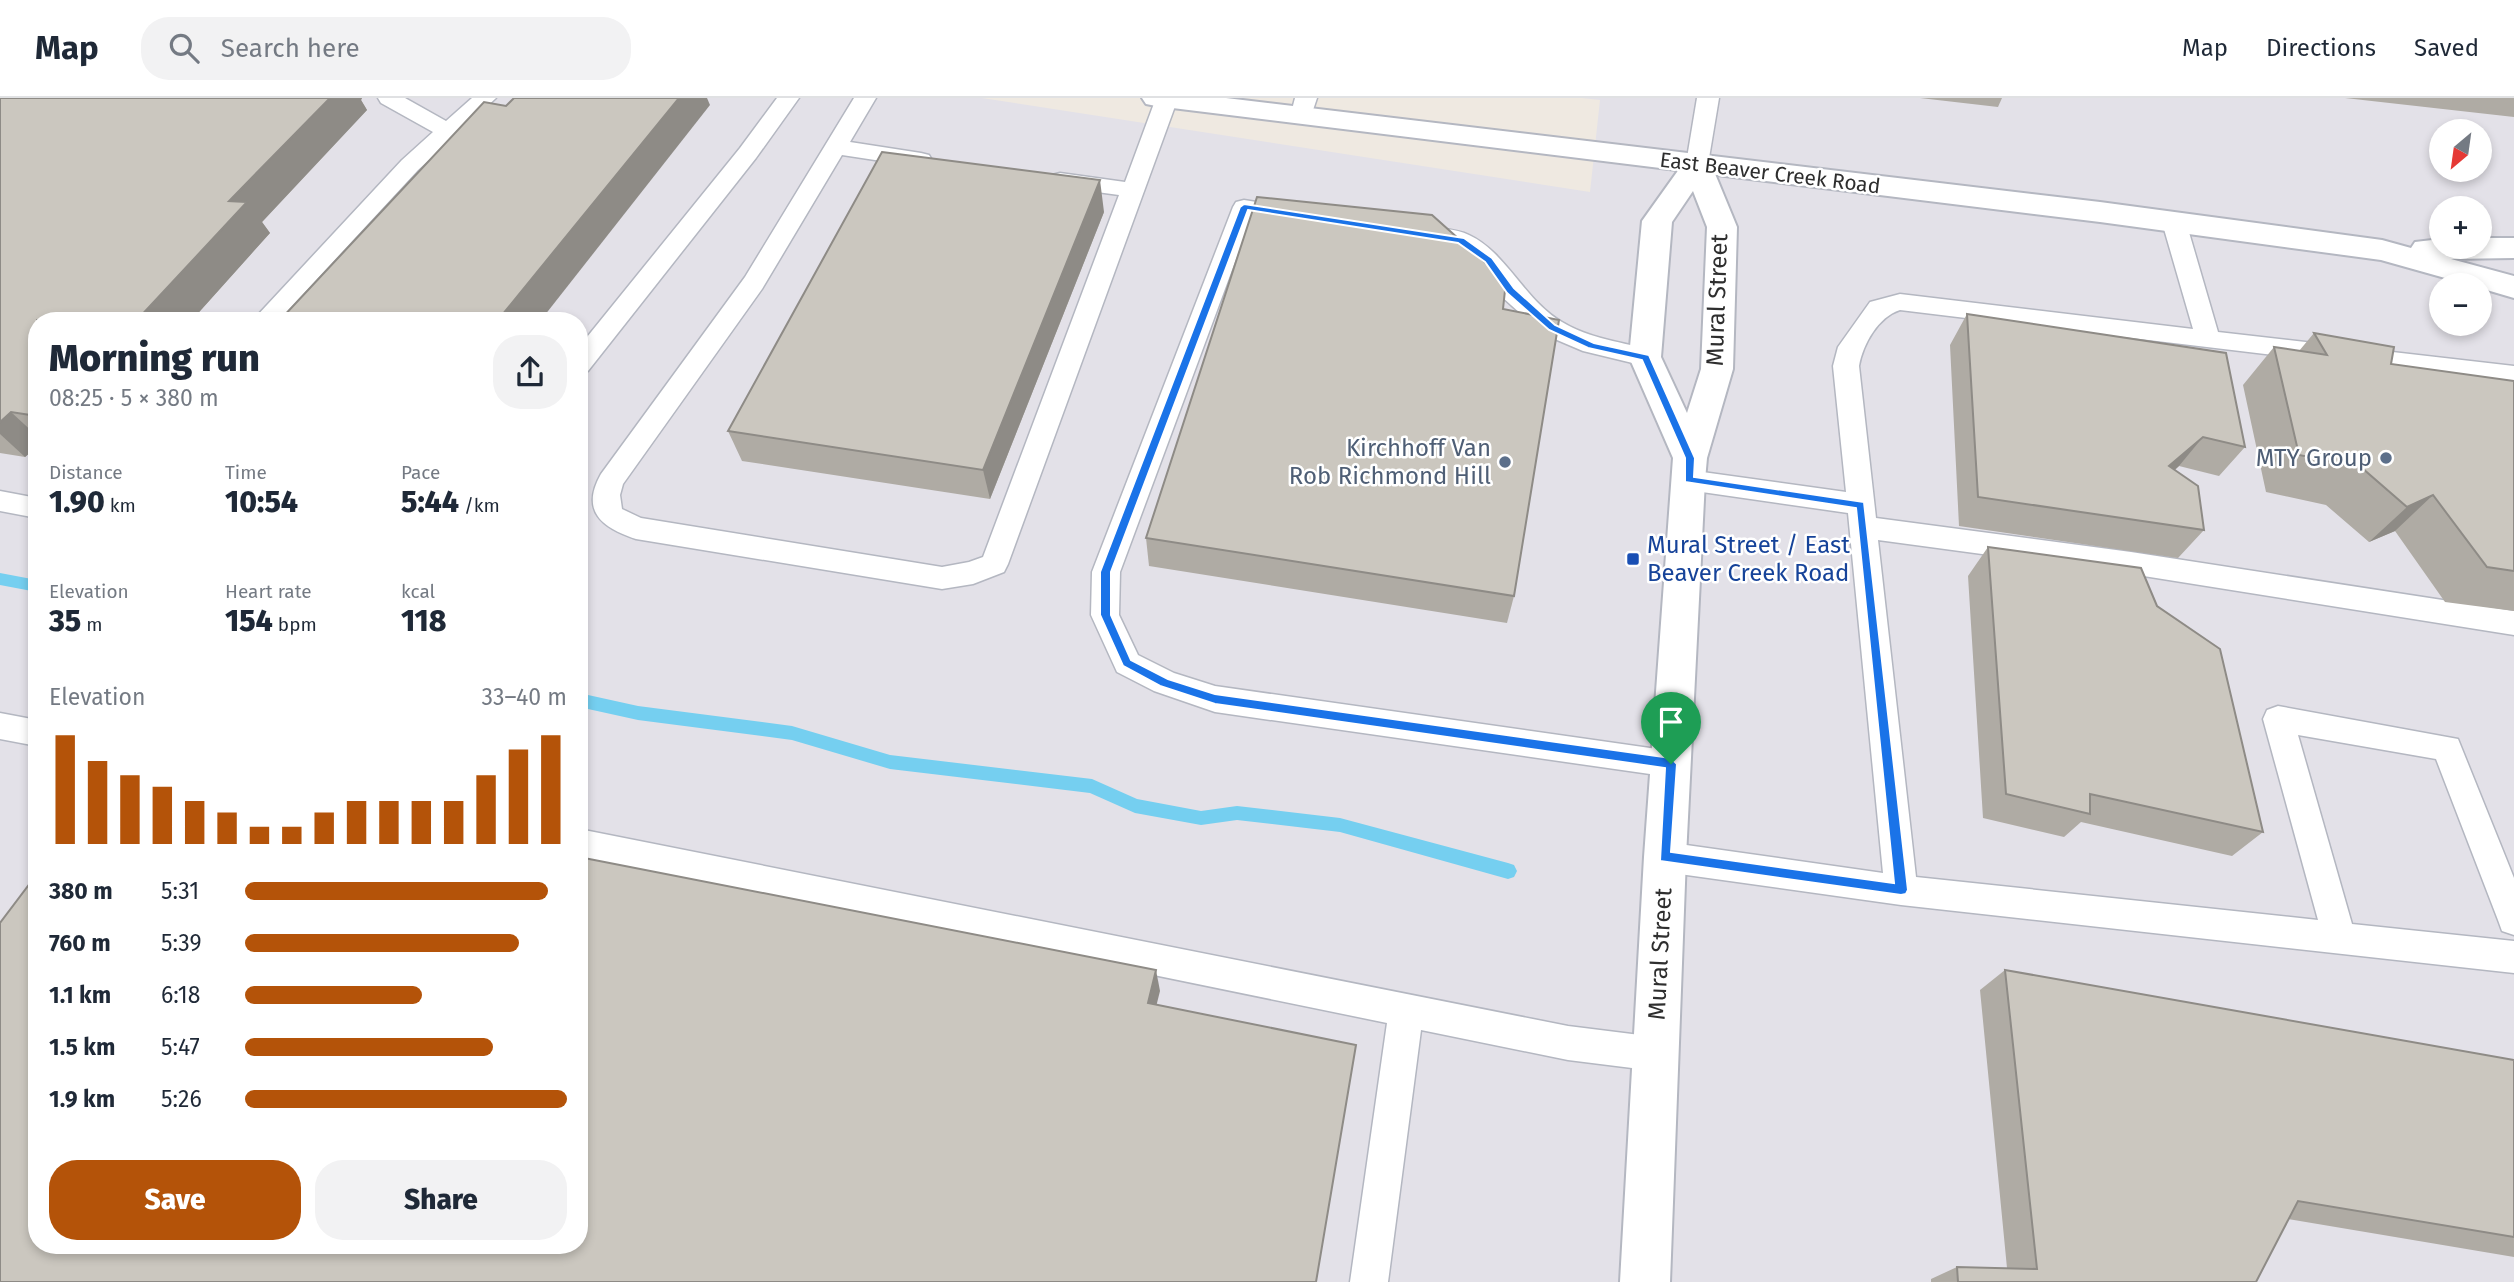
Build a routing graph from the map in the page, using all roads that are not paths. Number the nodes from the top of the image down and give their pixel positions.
1 (389, 98) edge
2 (485, 98) edge
3 (788, 98) edge
4 (866, 98) edge
5 (1707, 98) edge
6 (1163, 99) edge
7 (1303, 108) edge
8 (447, 131) junction
9 (837, 147) junction
10 (944, 163) edge
11 (1697, 164) junction
12 (1039, 177) edge
13 (1133, 191) junction
14 (1312, 217) edge
15 (2174, 222) junction
16 (1393, 230) edge
17 (2514, 248) edge
18 (2382, 250) junction
19 (2514, 287) edge
20 (272, 312) edge
21 (2208, 340) junction
22 (588, 354) edge
23 (1645, 357) junction
24 (2514, 375) edge
25 (1689, 469) junction
26 (0, 502) edge
27 (28, 507) edge
28 (1862, 516) junction
29 (2514, 623) edge
30 (0, 726) edge
31 (28, 731) edge
32 (1671, 764) junction
33 (588, 845) edge
34 (1665, 857) junction
35 (1901, 890) junction
36 (2514, 919) edge
37 (2339, 937) junction
38 (2514, 957) edge
39 (1405, 1010) junction
40 (1656, 1054) junction
41 (1369, 1282) edge
42 (1645, 1282) edge

1 - 8 lane
2 - 8 lane
3 - 22 lane
4 - 9 lane
5 - 11 lane
6 - 7 street, East Beaver Creek Road
6 - 13 lane
7 - 11 street, East Beaver Creek Road
8 - 20 lane
9 - 10 lane
9 - 13 lane
11 - 15 street, East Beaver Creek Road
11 - 23 street, Mural Street
11 - 25 street, Mural Street
12 - 13 lane
14 - 32 lane
15 - 18 street, East Beaver Creek Road
15 - 21 lane
16 - 23 lane
17 - 18 street, East Beaver Creek Road
18 - 19 street, East Beaver Creek Road
21 - 24 lane
21 - 28 lane
23 - 25 street, Mural Street
25 - 28 lane
25 - 32 street, Mural Street
26 - 27 lane
28 - 29 lane
28 - 35 lane
30 - 31 lane
32 - 34 street, Mural Street
33 - 39 lane
34 - 35 lane
34 - 40 street, Mural Street
35 - 37 lane
36 - 37 lane
37 - 38 lane
39 - 40 lane
39 - 41 lane
40 - 42 street, Mural Street

